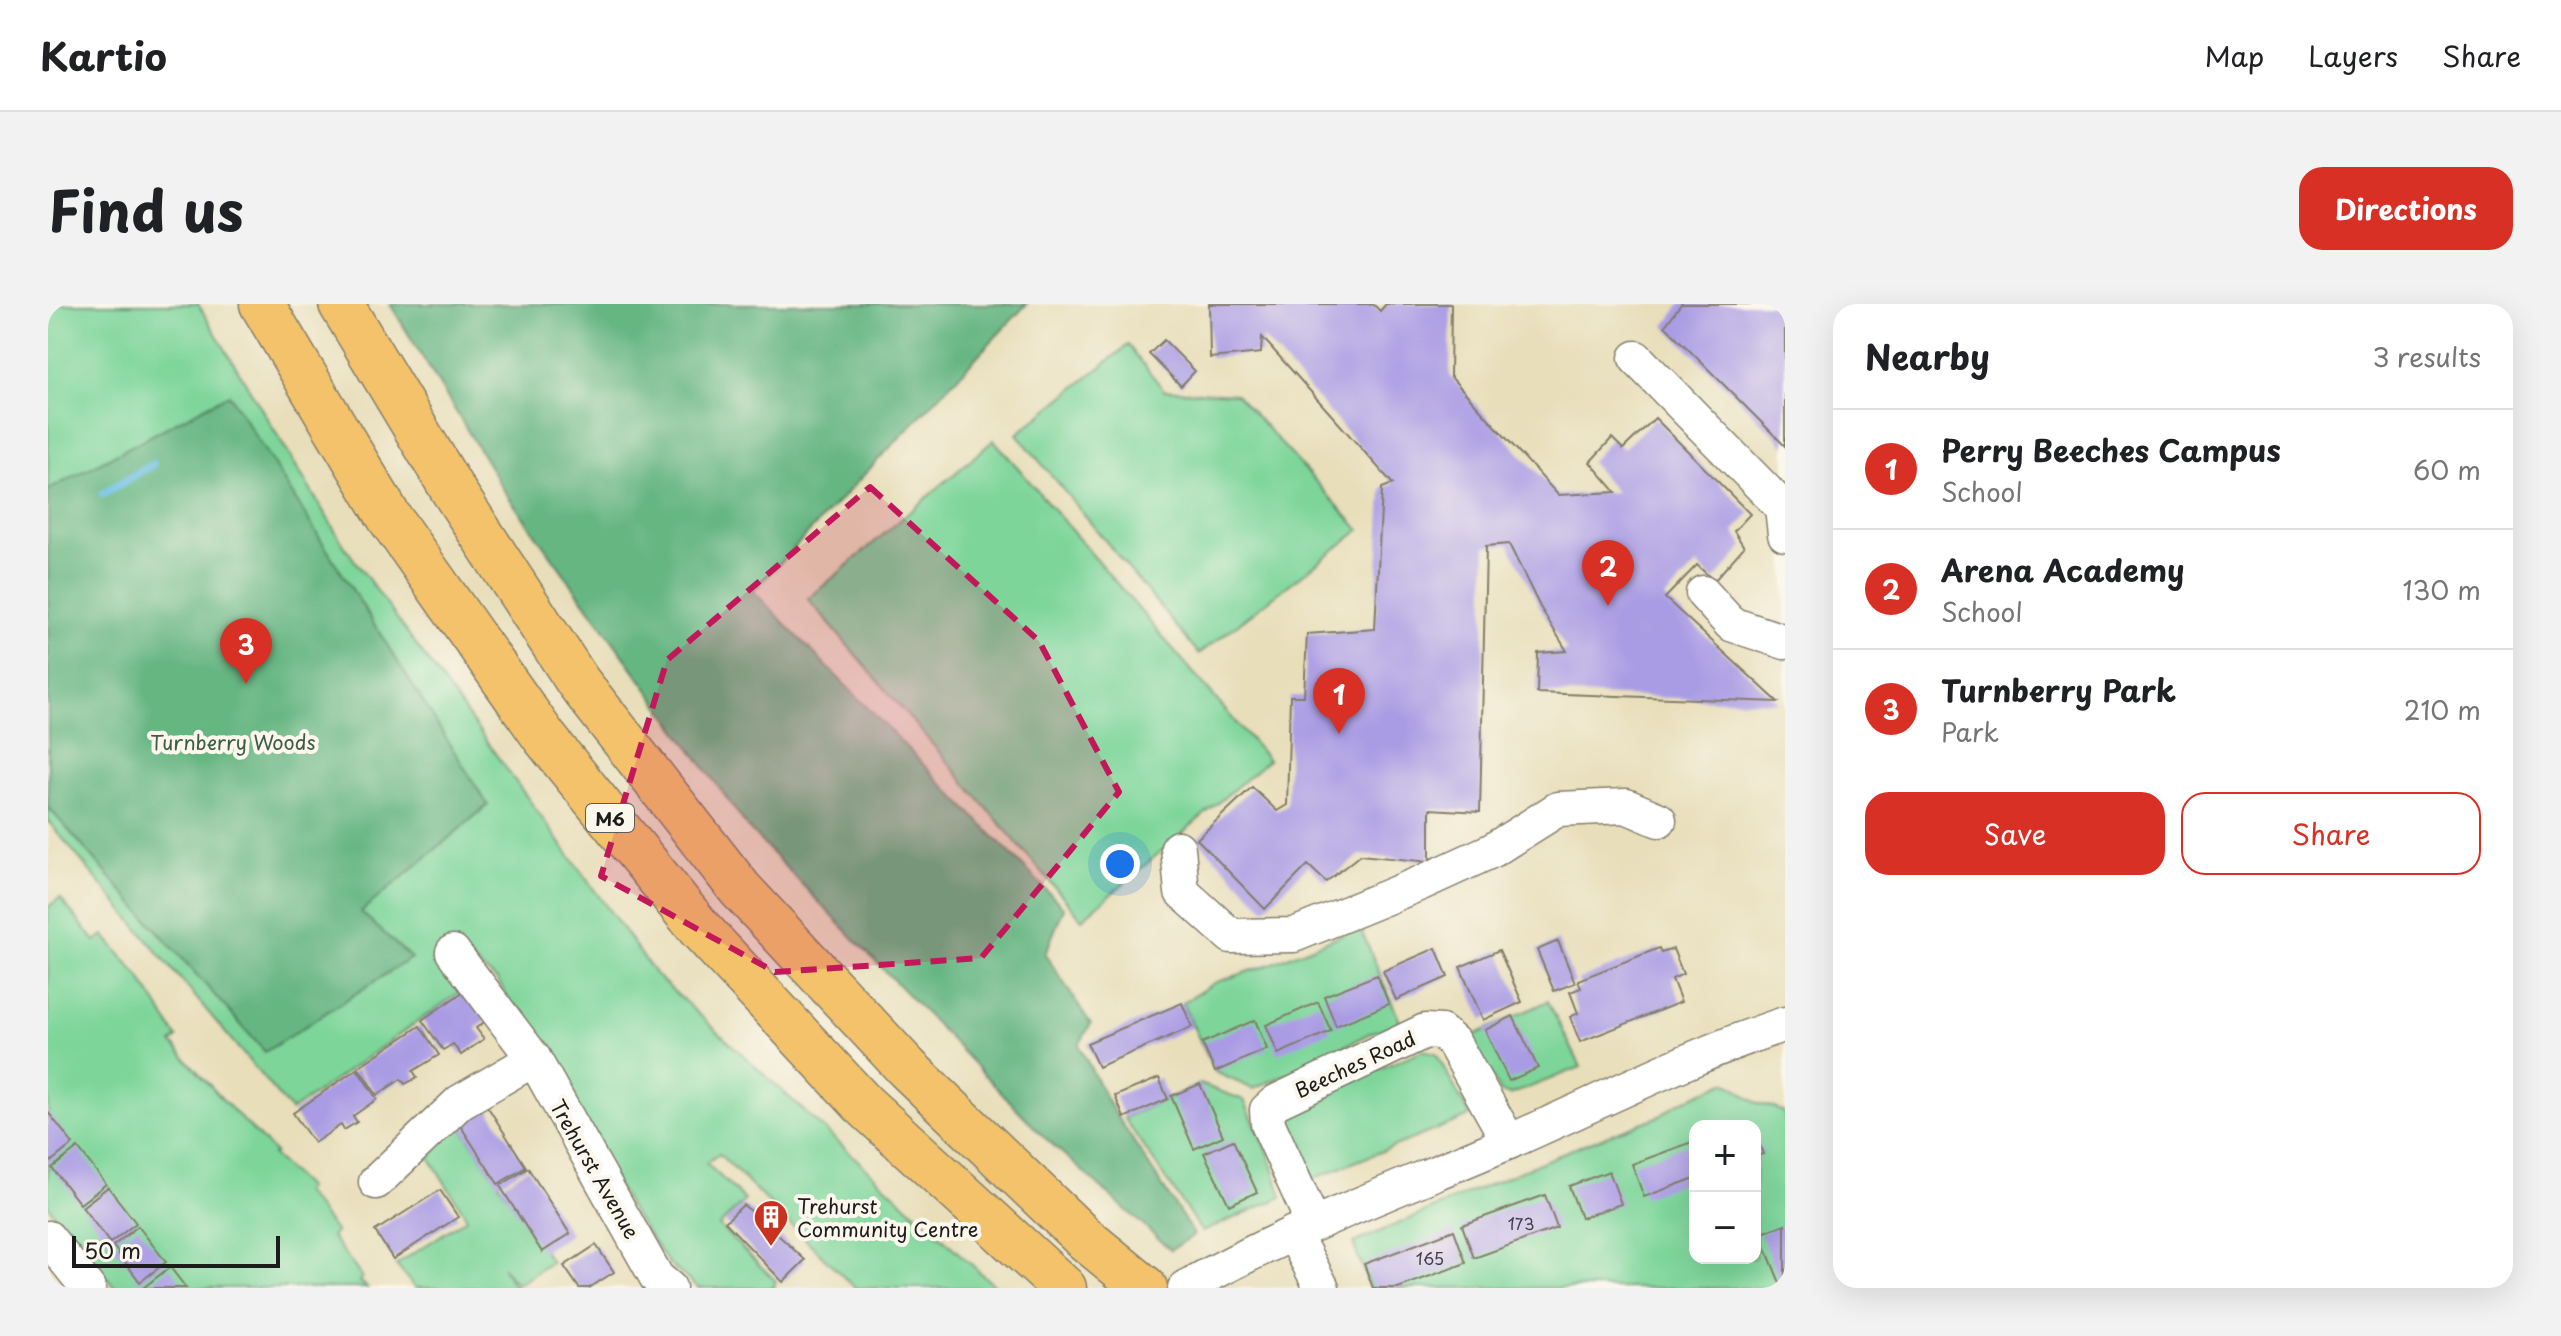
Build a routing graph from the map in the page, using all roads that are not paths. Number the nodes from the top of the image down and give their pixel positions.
1 (262, 304) edge
2 (341, 304) edge
3 (1636, 358) dead end
4 (1785, 534) edge
5 (1703, 593) dead end
6 (1785, 642) edge
7 (1659, 820) dead end
8 (1178, 848) dead end
9 (453, 952) dead end
10 (1785, 1024) edge
11 (534, 1059) junction
12 (1509, 1142) junction
13 (376, 1182) dead end
14 (1303, 1228) junction
15 (48, 1238) edge
16 (1052, 1278) edge
17 (656, 1285) edge
18 (88, 1288) edge
19 (1145, 1288) edge
20 (1185, 1288) edge
21 (1322, 1288) edge

1 - 16 highway, M6
2 - 19 highway
3 - 4 street
5 - 6 street
7 - 8 street
9 - 11 street, Trehurst Avenue
10 - 12 street
11 - 13 street
11 - 17 street, Trehurst Avenue
12 - 14 street
12 - 14 street, Beeches Road
14 - 20 street
14 - 21 street
15 - 18 street

